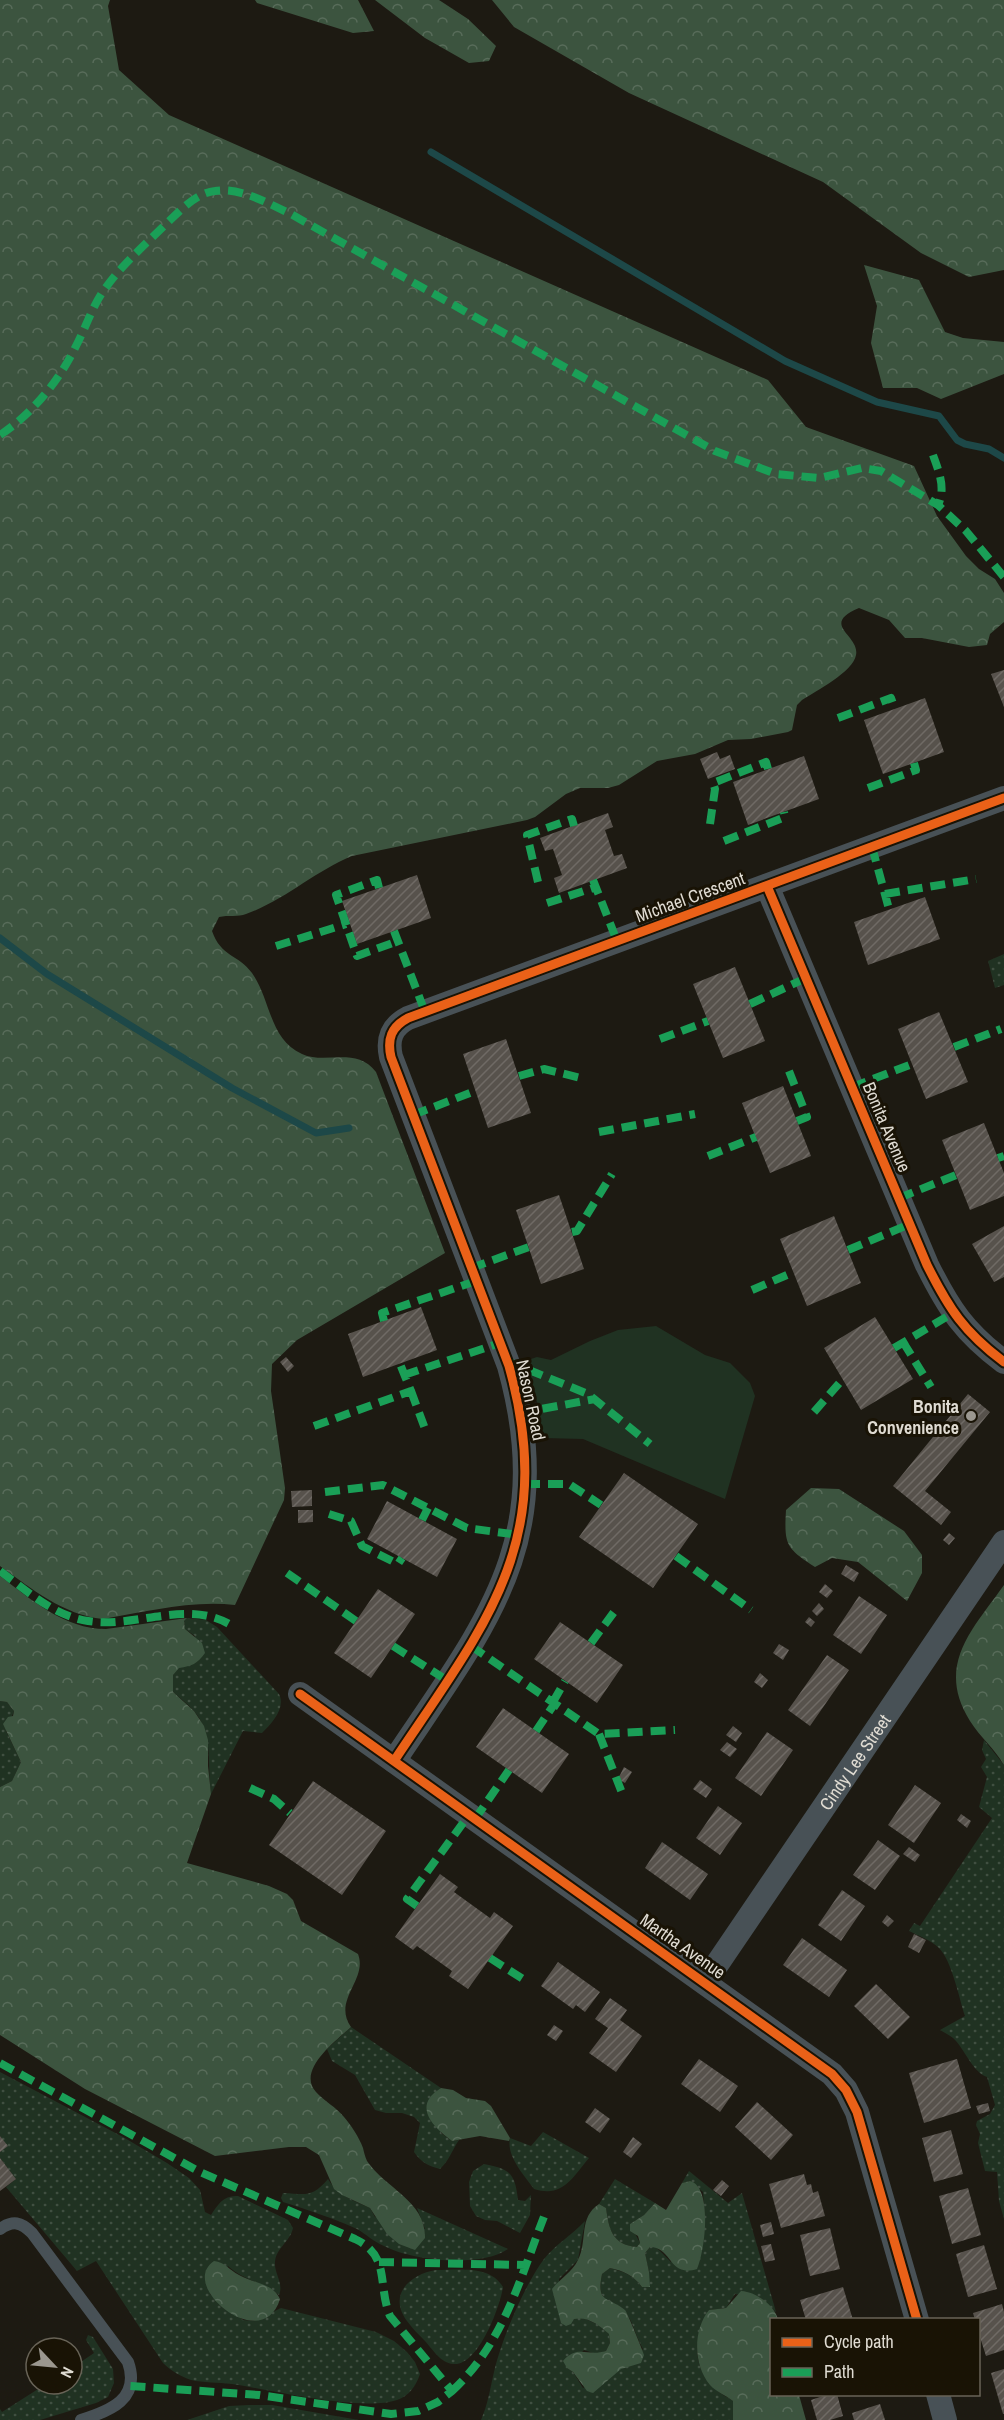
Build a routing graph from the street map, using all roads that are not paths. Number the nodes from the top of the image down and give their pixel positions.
1 (1004, 798) edge
2 (767, 886) junction
3 (392, 1033) joint
4 (1004, 1362) edge
5 (1004, 1542) edge
6 (300, 1694) dead end
7 (394, 1761) junction
8 (705, 1982) junction
9 (0, 2229) edge
10 (917, 2318) edge
11 (939, 2396) edge
12 (81, 2420) edge
13 (945, 2420) edge

1 - 2 street, Michael Crescent
2 - 3 street, Michael Crescent
2 - 4 street, Bonita Avenue
3 - 7 street, Nason Road
5 - 8 street, Cindy Lee Street
6 - 7 street, Martha Avenue
7 - 8 street, Martha Avenue
8 - 10 street, Martha Avenue
9 - 12 lane
11 - 13 street

